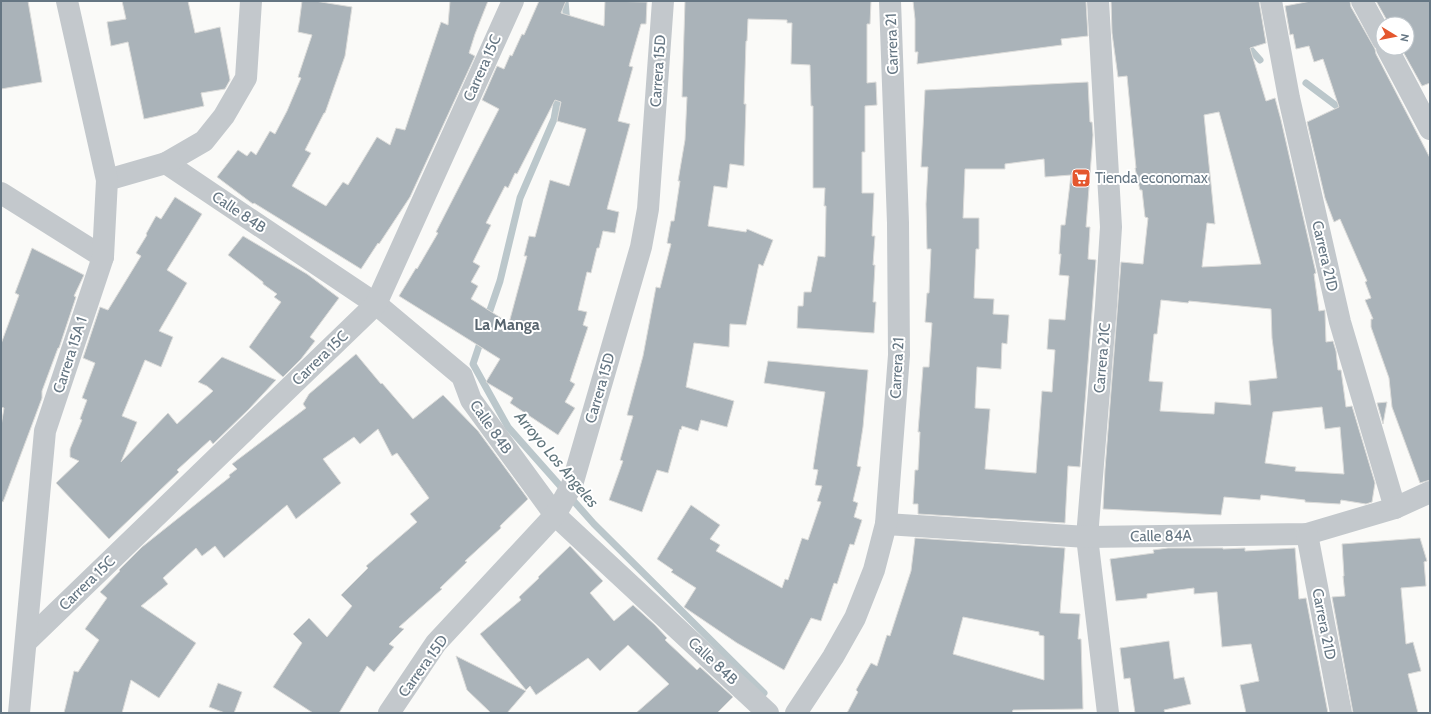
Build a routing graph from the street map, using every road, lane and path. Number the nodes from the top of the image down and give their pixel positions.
1 (67, 1) edge
2 (251, 1) edge
3 (513, 1) edge
4 (663, 1) edge
5 (890, 1) edge
6 (1098, 1) edge
7 (1271, 1) edge
8 (1362, 1) edge
9 (1375, 25) edge
10 (1391, 56) edge
11 (1430, 129) edge
12 (166, 163) junction
13 (108, 180) junction
14 (1, 193) edge
15 (103, 257) junction
16 (376, 304) junction
17 (1430, 492) edge
18 (564, 500) junction
19 (1396, 508) junction
20 (886, 524) junction
21 (1307, 534) junction
22 (1088, 537) junction
23 (26, 642) junction
24 (19, 713) edge
25 (389, 713) edge
26 (768, 713) edge
27 (796, 713) edge
28 (1108, 713) edge
29 (1341, 713) edge

1 - 13 street, Carrera 15A 1
2 - 12 street
3 - 16 street, Carrera 15C
4 - 18 street, Carrera 15D
5 - 20 street, Carrera 21
6 - 22 street, Carrera 21C
7 - 19 street, Carrera 21D
8 - 9 street
10 - 11 street
12 - 13 street
12 - 16 street, Calle 84B
13 - 15 street, Carrera 15A 1
14 - 15 street
15 - 23 street, Carrera 15A 1
16 - 18 street, Calle 84B
16 - 23 street, Carrera 15C
17 - 19 street, Calle 84A
18 - 25 street, Carrera 15D
18 - 26 street, Calle 84B
19 - 21 street, Calle 84A
20 - 22 street, Calle 84A
20 - 27 street, Carrera 21
21 - 22 street, Calle 84A
21 - 29 street, Carrera 21D
22 - 28 street, Carrera 21C
23 - 24 street, Carrera 15A 1

